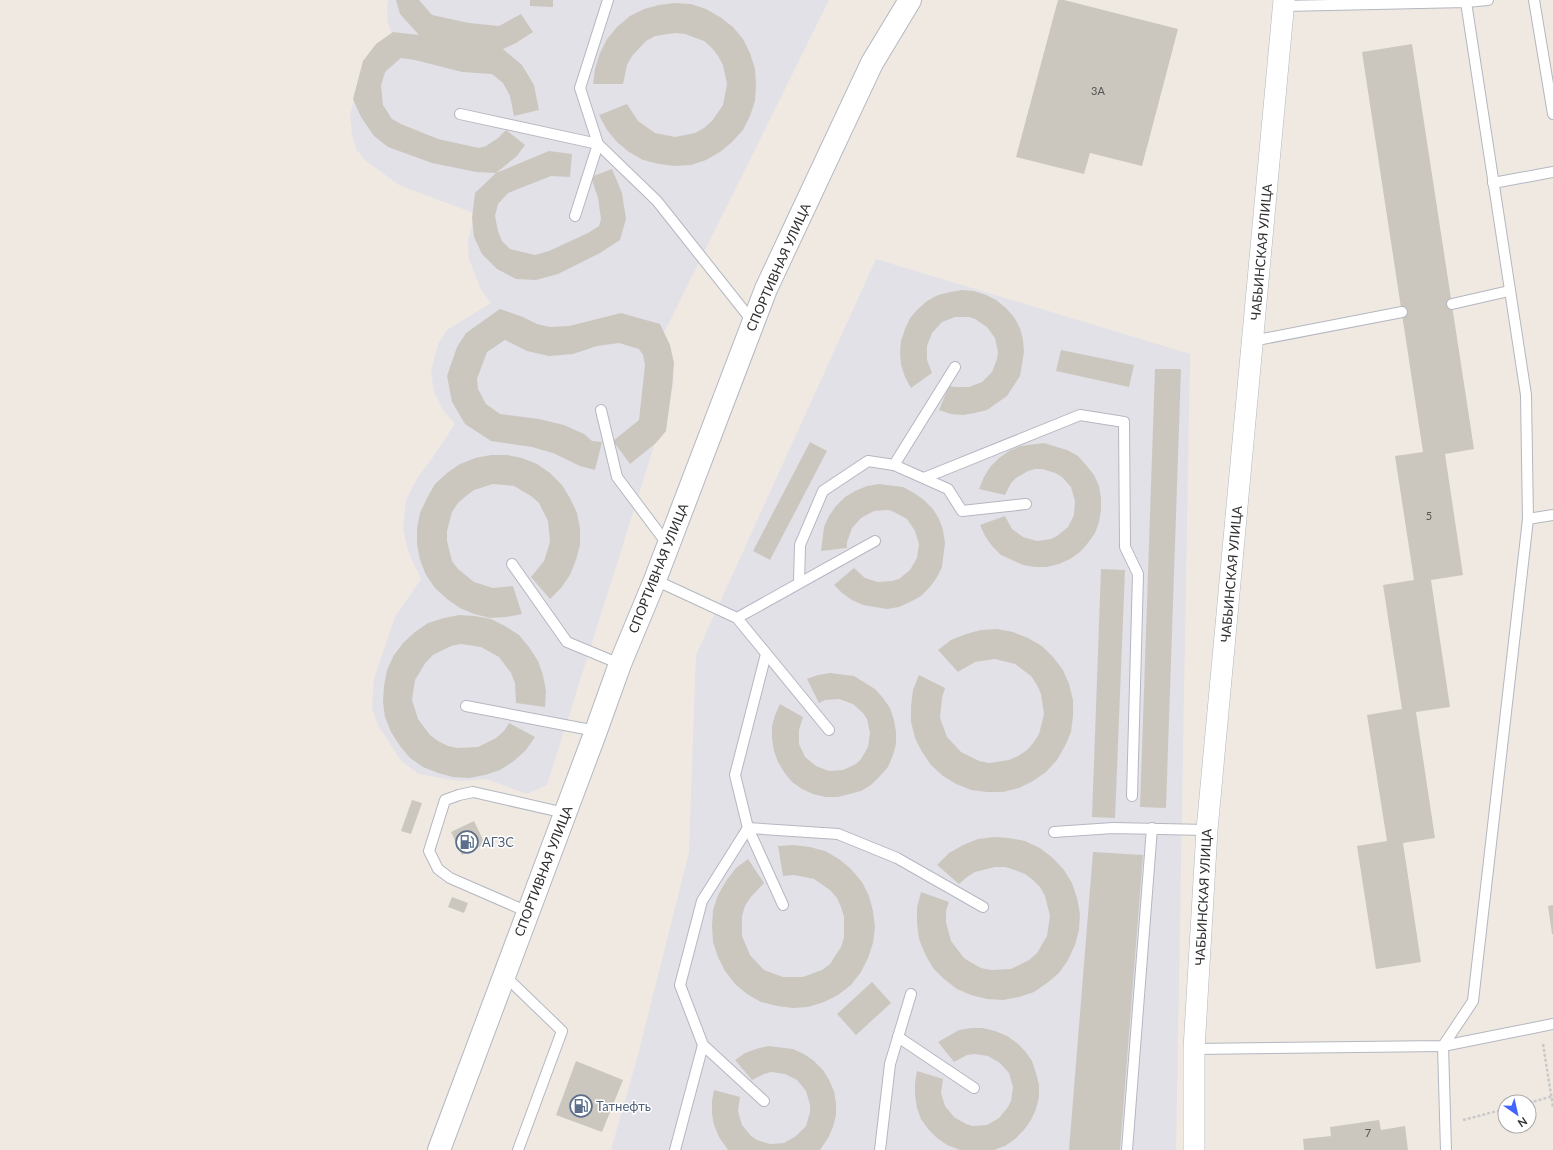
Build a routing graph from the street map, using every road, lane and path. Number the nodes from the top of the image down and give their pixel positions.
1 (608, 0) edge
2 (910, 0) edge
3 (1488, 0) edge
4 (1534, 0) edge
5 (1466, 2) junction
6 (1284, 3) edge
7 (460, 114) dead end
8 (1553, 114) edge
9 (598, 144) junction
10 (1553, 172) edge
11 (1493, 183) junction
12 (575, 216) dead end
13 (1509, 291) junction
14 (1452, 304) dead end
15 (1402, 312) dead end
16 (754, 322) junction
17 (1252, 341) junction
18 (955, 367) dead end
19 (601, 410) dead end
20 (894, 465) junction
21 (924, 478) junction
22 (1026, 504) dead end
23 (1553, 515) edge
24 (1528, 519) junction
25 (875, 541) dead end
26 (668, 545) junction
27 (512, 564) dead end
28 (655, 580) junction
29 (799, 583) junction
30 (737, 618) junction
31 (766, 654) junction
32 (620, 664) junction
33 (466, 706) dead end
34 (829, 730) dead end
35 (596, 731) junction
36 (1132, 796) dead end
37 (565, 813) junction
38 (748, 828) junction
39 (1152, 828) junction
40 (1207, 830) junction
41 (1054, 832) dead end
42 (783, 905) dead end
43 (983, 906) dead end
44 (528, 912) junction
45 (504, 975) junction
46 (910, 994) dead end
47 (1553, 1024) edge
48 (1540, 1027) junction
49 (898, 1037) junction
50 (704, 1045) junction
51 (1443, 1046) junction
52 (1194, 1048) junction
53 (974, 1088) dead end
54 (1552, 1096) edge
55 (1537, 1100) edge
56 (764, 1102) dead end
57 (1553, 1107) edge
58 (1497, 1111) edge
59 (1445, 1125) junction
60 (439, 1150) edge
61 (518, 1150) edge
62 (675, 1150) edge
63 (880, 1150) edge
64 (1127, 1150) edge
65 (1194, 1150) edge
66 (1446, 1150) edge

1 - 9 lane
2 - 16 street, СПОРТИВНАЯ УЛИЦА
3 - 5 lane
4 - 8 lane
5 - 6 lane
5 - 11 lane
6 - 17 street, ЧАБЬИНСКАЯ УЛИЦА
7 - 9 lane
9 - 12 lane
9 - 16 lane
10 - 11 lane
11 - 13 lane
13 - 14 lane
13 - 24 lane
15 - 17 lane
16 - 26 street, СПОРТИВНАЯ УЛИЦА
17 - 40 street, ЧАБЬИНСКАЯ УЛИЦА
18 - 20 lane
19 - 26 lane
20 - 21 lane
20 - 29 lane
21 - 22 lane
21 - 36 lane
23 - 24 lane
24 - 51 lane
25 - 29 lane
26 - 28 street, СПОРТИВНАЯ УЛИЦА
27 - 32 lane
28 - 30 lane
28 - 32 street, СПОРТИВНАЯ УЛИЦА
29 - 30 lane
30 - 31 lane
31 - 34 lane
31 - 38 lane
32 - 35 street, СПОРТИВНАЯ УЛИЦА
33 - 35 lane
35 - 37 street, СПОРТИВНАЯ УЛИЦА
37 - 44 street, СПОРТИВНАЯ УЛИЦА
37 - 44 lane
38 - 42 lane
38 - 43 lane
38 - 50 lane
39 - 40 lane
39 - 41 lane
39 - 64 lane
40 - 52 street, ЧАБЬИНСКАЯ УЛИЦА
44 - 45 street, СПОРТИВНАЯ УЛИЦА
45 - 60 street, СПОРТИВНАЯ УЛИЦА
45 - 61 lane
46 - 49 lane
47 - 48 lane
48 - 51 lane
48 - 54 path
49 - 53 lane
49 - 63 lane
50 - 56 lane
50 - 62 lane
51 - 52 lane
51 - 59 lane
52 - 65 street, ЧАБЬИНСКАЯ УЛИЦА
54 - 55 path
54 - 57 path
58 - 59 path
59 - 66 lane

